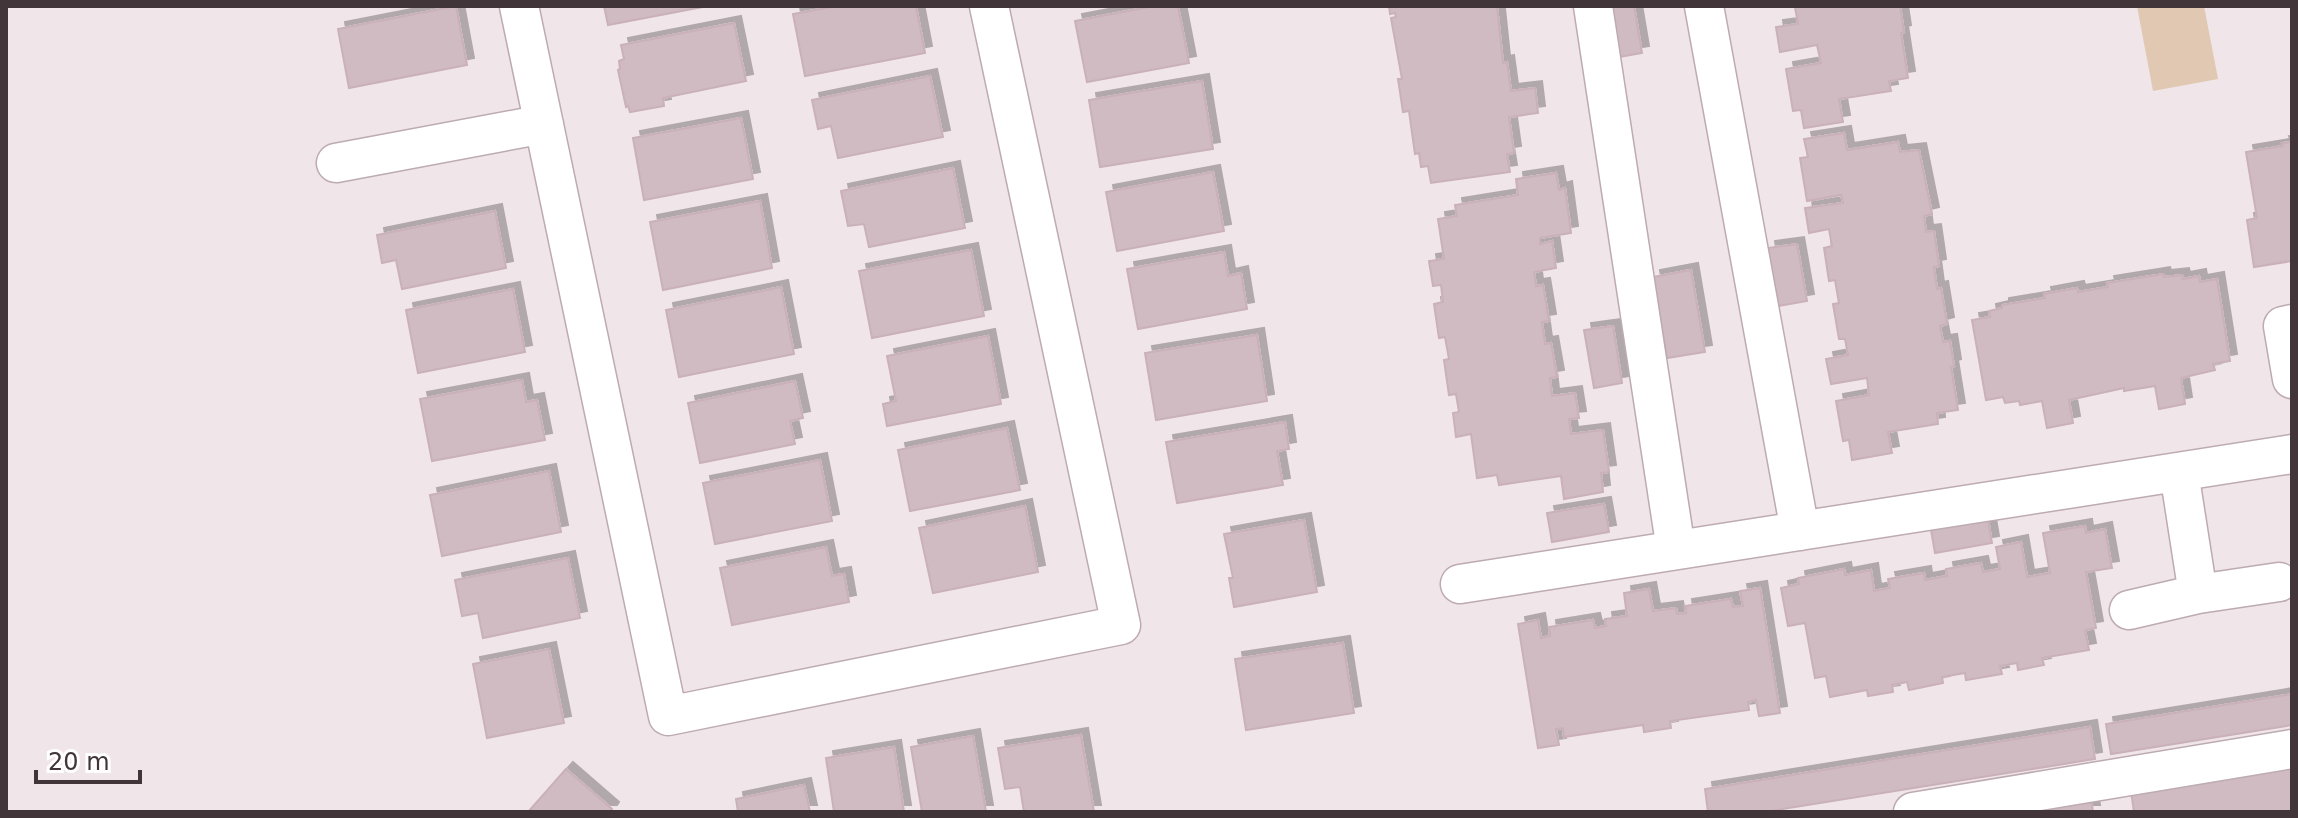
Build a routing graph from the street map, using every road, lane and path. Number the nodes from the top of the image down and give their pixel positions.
1 (519, 6) edge
2 (989, 6) edge
3 (1593, 6) edge
4 (1704, 6) edge
5 (544, 124) junction
6 (336, 163) dead end
7 (2292, 324) edge
8 (2292, 379) edge
9 (2292, 454) edge
10 (2179, 472) junction
11 (1800, 531) junction
12 (1676, 550) junction
13 (2279, 582) dead end
14 (1460, 584) dead end
15 (2198, 594) junction
16 (2129, 610) dead end
17 (2292, 749) edge
18 (1913, 812) edge

1 - 5 street
2 - 5 street
3 - 12 street
4 - 11 street
5 - 6 street
7 - 8 street
9 - 10 street
10 - 11 street
10 - 15 street
11 - 12 street
12 - 14 street
13 - 15 street
15 - 16 street
17 - 18 street

